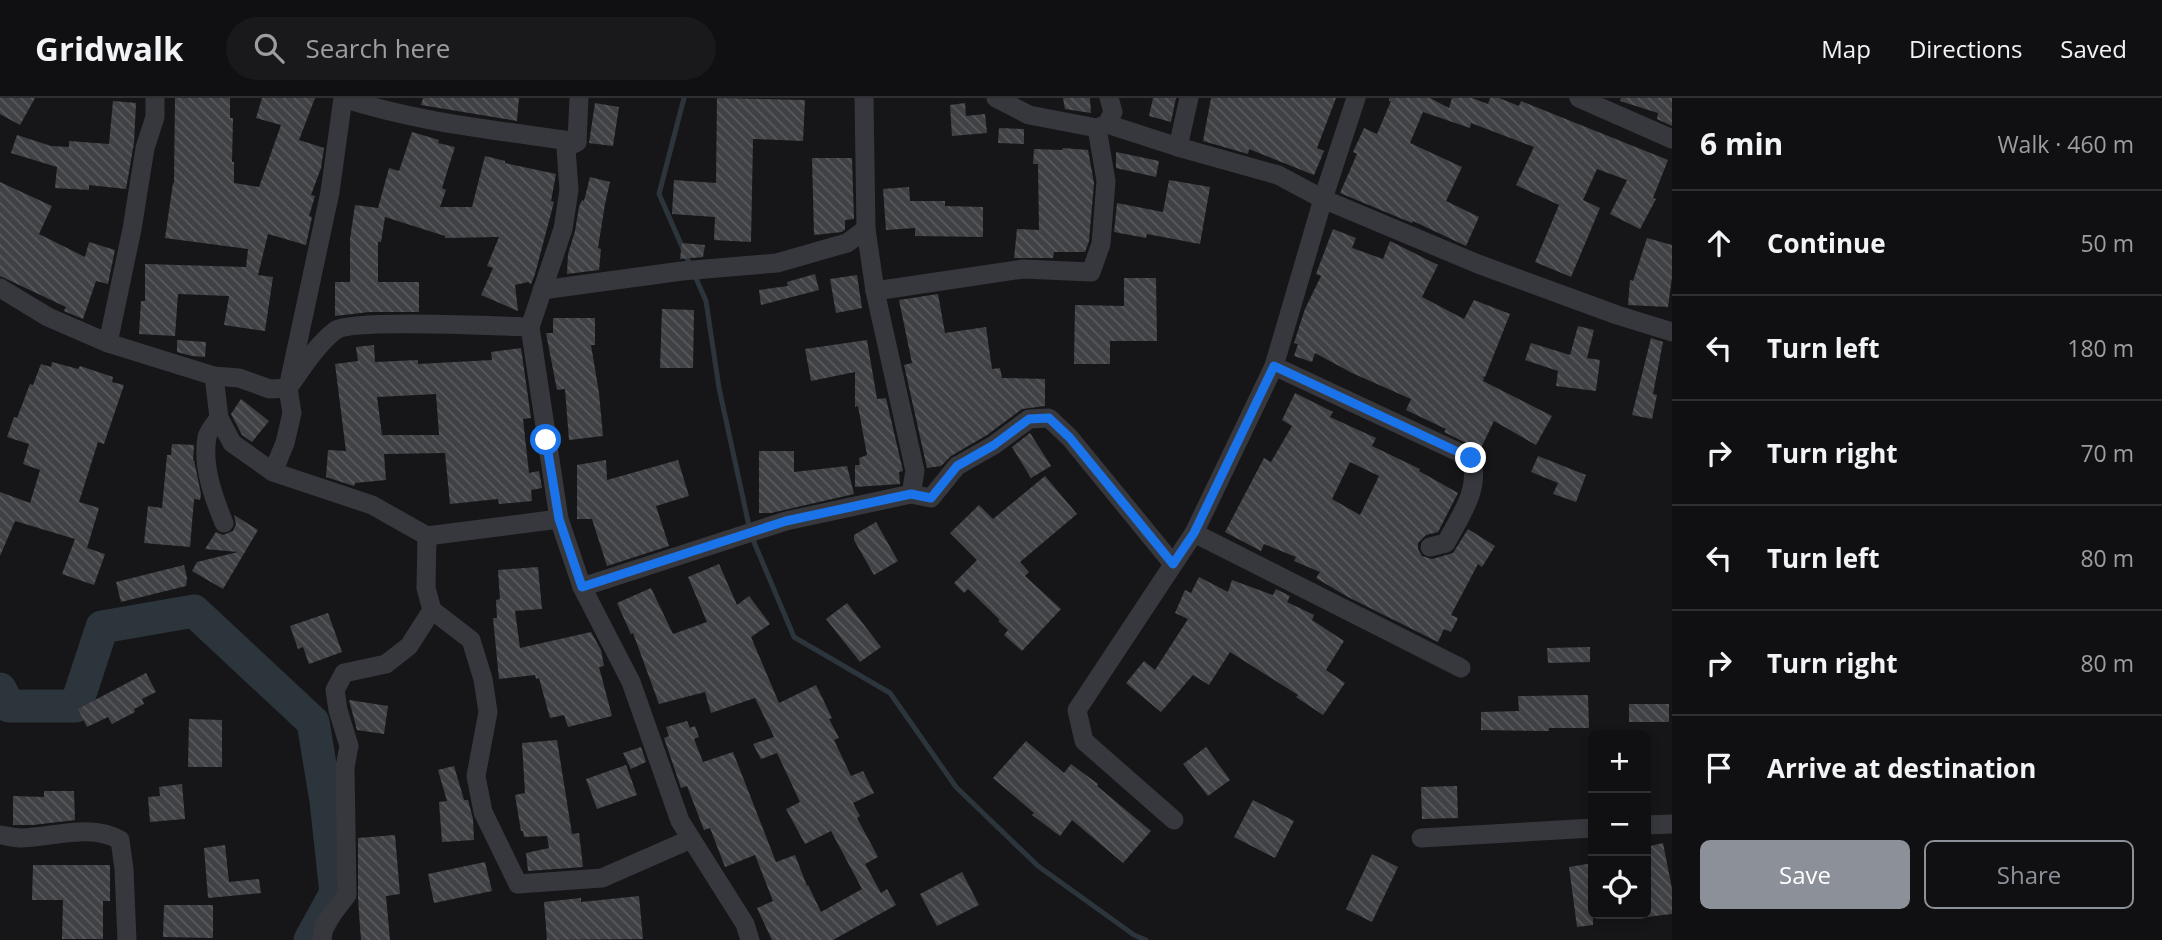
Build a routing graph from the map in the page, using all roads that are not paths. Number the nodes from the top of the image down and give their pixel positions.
1 (155, 98) edge
2 (343, 98) edge
3 (579, 98) edge
4 (864, 98) edge
5 (996, 98) edge
6 (1109, 98) edge
7 (1189, 98) edge
8 (1356, 98) edge
9 (1579, 98) edge
10 (1102, 126) junction
11 (1672, 139) edge
12 (577, 142) junction
13 (1178, 147) junction
14 (1323, 199) junction
15 (866, 229) junction
16 (0, 288) edge
17 (542, 290) junction
18 (875, 291) junction
19 (530, 327) junction
20 (1672, 332) edge
21 (108, 344) junction
22 (1274, 366) junction
23 (214, 376) junction
24 (288, 388) junction
25 (219, 418) junction
26 (273, 472) junction
27 (911, 494) junction
28 (559, 519) junction
29 (224, 523) dead end
30 (1194, 533) junction
31 (428, 536) junction
32 (1430, 547) dead end
33 (1173, 564) junction
34 (582, 587) junction
35 (432, 610) junction
36 (1461, 668) dead end
37 (1174, 820) dead end
38 (1672, 824) edge
39 (1651, 825) edge
40 (1588, 828) edge
41 (0, 835) edge
42 (1421, 838) dead end
43 (691, 839) junction
44 (127, 940) edge
45 (322, 940) edge
46 (750, 940) edge

1 - 21 street
2 - 12 street
2 - 24 street
3 - 12 street
4 - 15 street
5 - 10 street
6 - 10 street
7 - 13 street
8 - 14 street
9 - 11 street
10 - 13 street
10 - 18 street
12 - 17 street
13 - 14 street
14 - 20 street
14 - 22 street
15 - 17 street
15 - 18 street
16 - 21 street
17 - 19 street
18 - 27 street
19 - 24 street
19 - 28 street
21 - 23 street
22 - 30 street
22 - 32 street
23 - 24 street
23 - 25 street
24 - 26 street
25 - 26 street
25 - 29 street
26 - 31 street
27 - 33 street
27 - 34 street
28 - 31 street
28 - 34 street
30 - 33 street
30 - 36 street
31 - 35 street
33 - 37 street
34 - 43 street
35 - 43 street
35 - 45 street
38 - 39 street
40 - 42 street
41 - 44 street
43 - 46 street

